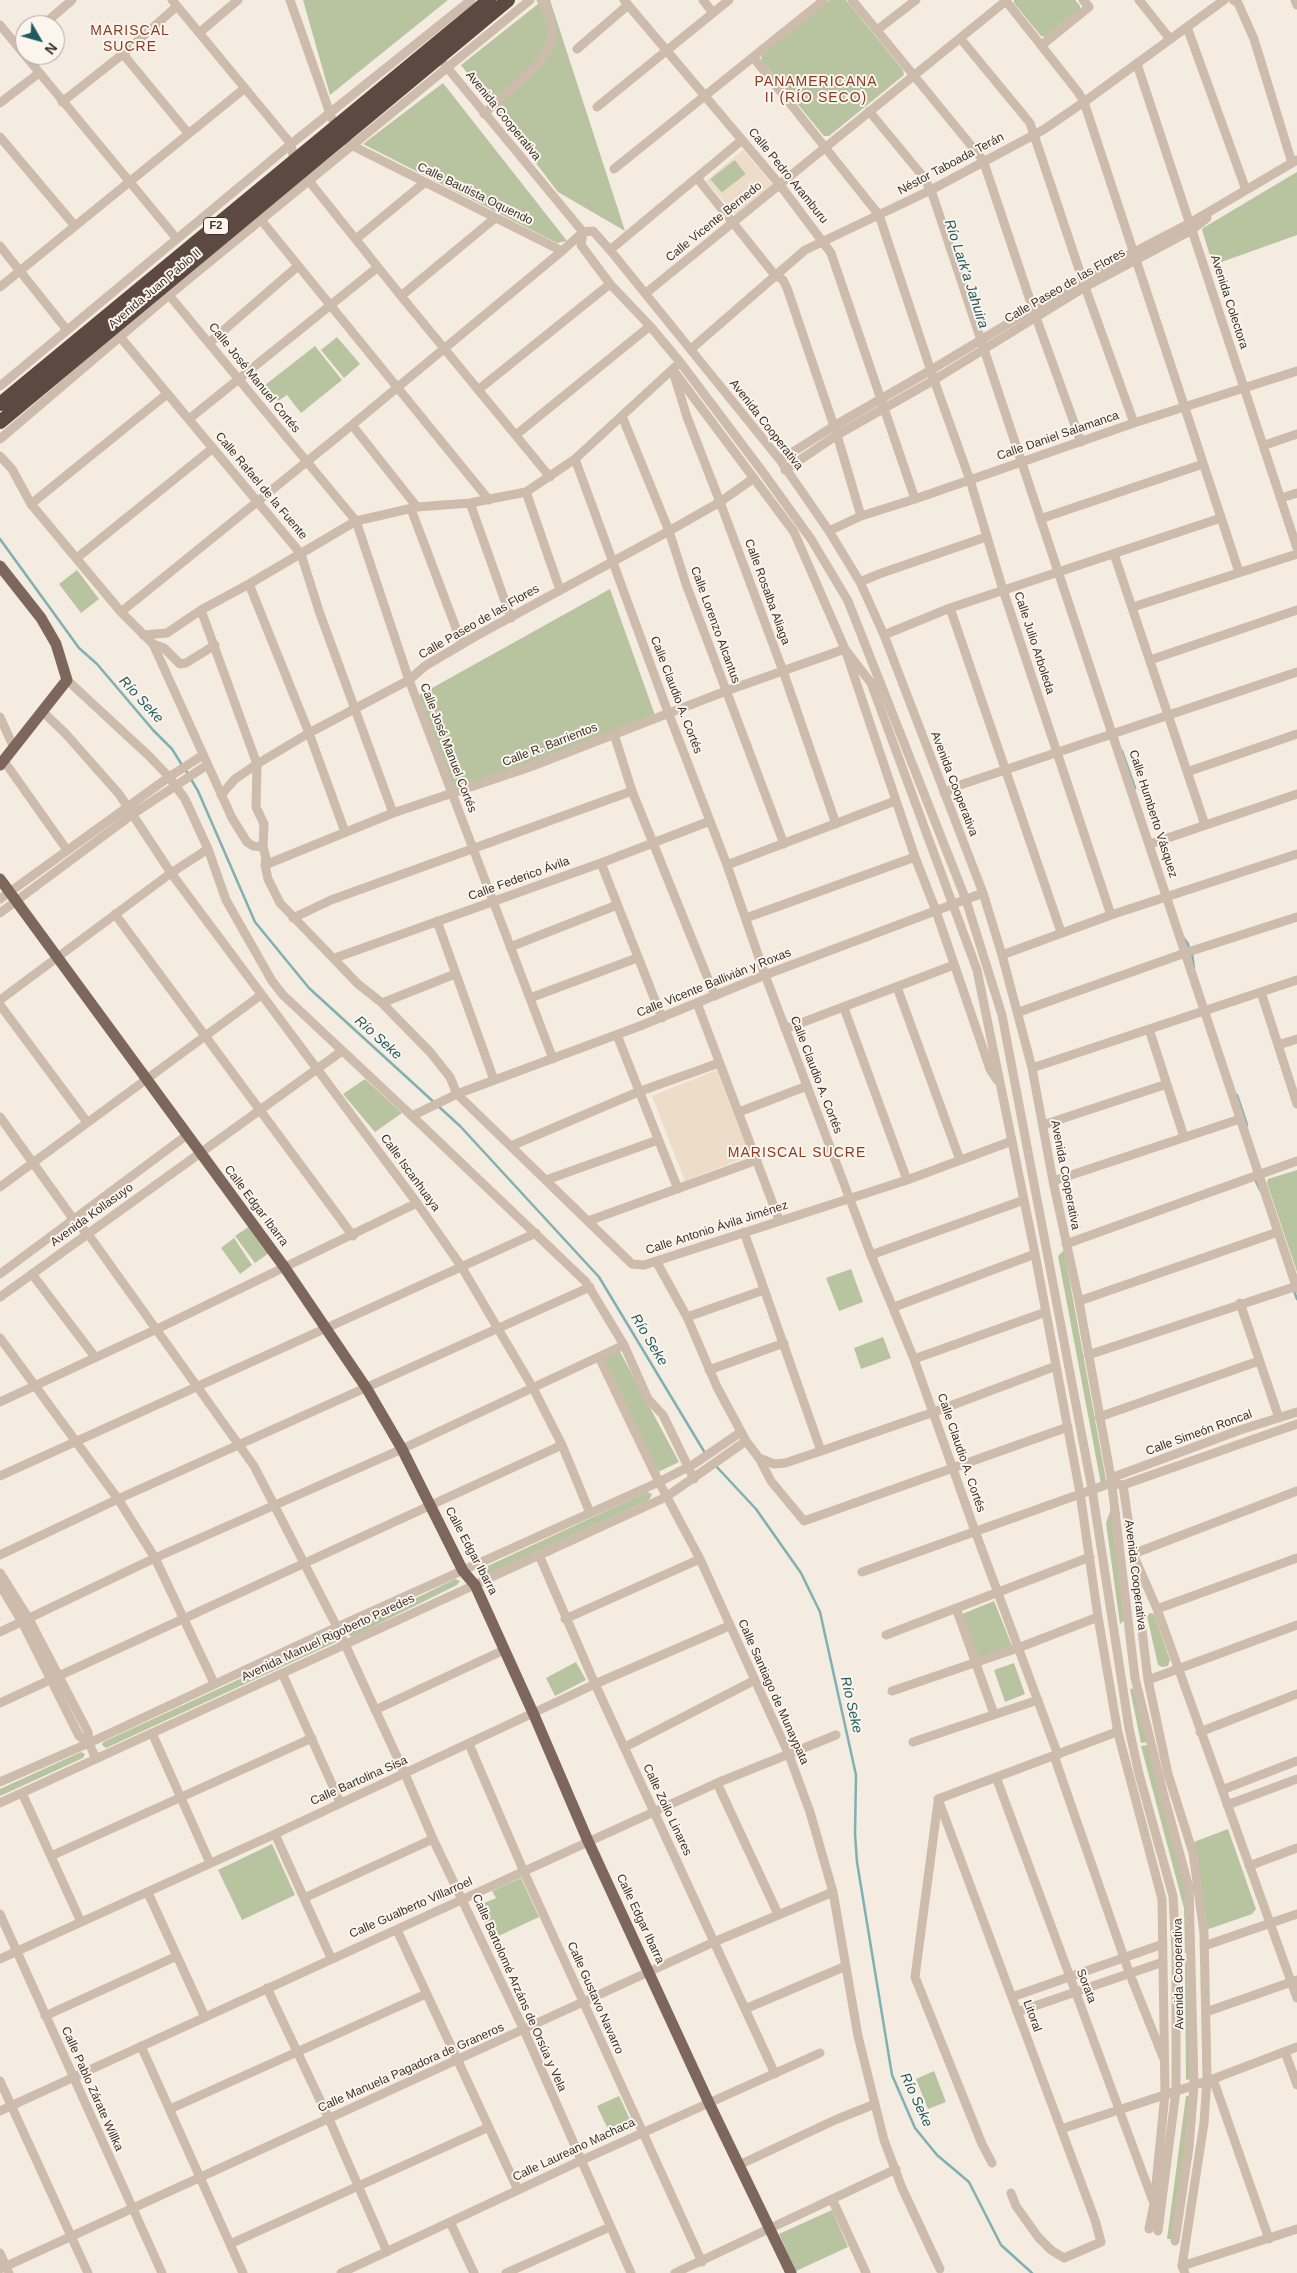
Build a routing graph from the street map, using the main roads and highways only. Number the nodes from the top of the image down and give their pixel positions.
1 (489, 0) edge
2 (508, 0) edge
3 (435, 52) junction
4 (340, 131) junction
5 (0, 404) edge
6 (0, 422) edge
7 (0, 566) edge
8 (2, 763) edge
9 (0, 879) edge
10 (8, 898) edge
11 (791, 2273) edge

1 - 3 highway, F2
2 - 3 highway, F2
3 - 4 highway, Avenida Juan Pablo II / F2
4 - 5 highway, Avenida Juan Pablo II / F2
4 - 6 highway, Avenida Juan Pablo II / F2
7 - 8 main road
9 - 10 main road, Calle Edgar Ibarra
10 - 11 main road, Calle Edgar Ibarra

